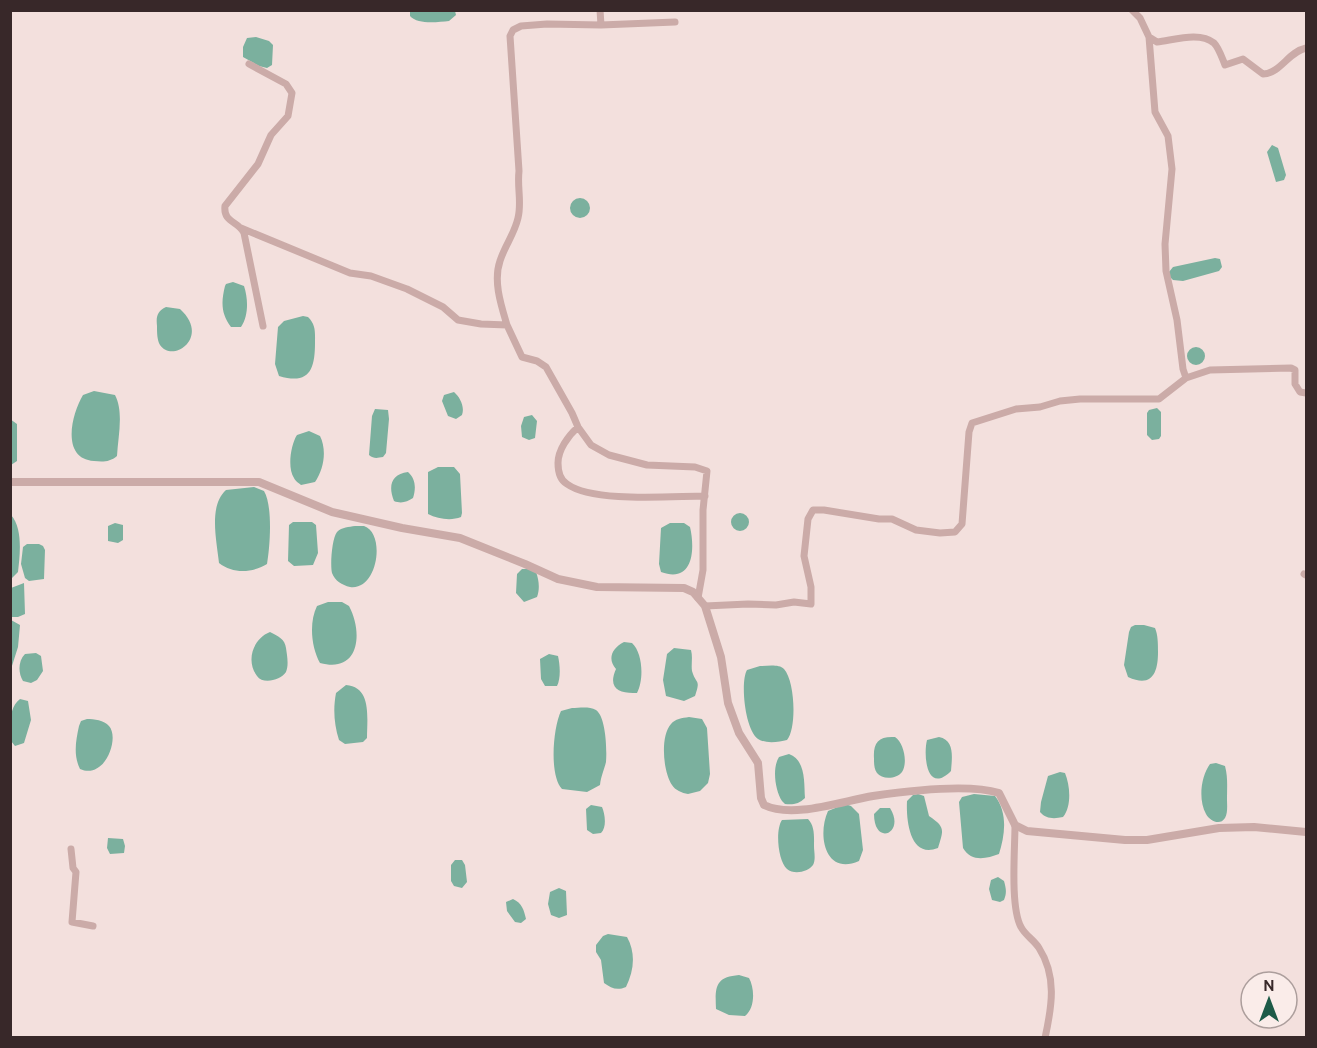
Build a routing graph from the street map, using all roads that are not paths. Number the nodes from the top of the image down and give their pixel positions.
1 (600, 10) edge
2 (1132, 10) edge
3 (675, 22) dead end
4 (601, 25) junction
5 (1149, 37) junction
6 (1306, 48) edge
7 (249, 64) dead end
8 (241, 228) junction
9 (507, 325) junction
10 (263, 326) dead end
11 (1186, 378) junction
12 (1306, 393) edge
13 (578, 428) junction
14 (10, 482) edge
15 (705, 496) junction
16 (698, 598) junction
17 (705, 606) junction
18 (1015, 825) junction
19 (1306, 832) edge
20 (71, 849) dead end
21 (93, 926) dead end
22 (1045, 1038) edge

1 - 4 street
2 - 5 street
3 - 4 street
4 - 9 street
5 - 6 street
5 - 11 street
7 - 8 street
8 - 9 street
8 - 10 street
9 - 13 street
11 - 12 street
11 - 17 street
13 - 15 street
13 - 15 street
14 - 16 street
15 - 16 street
16 - 17 street
17 - 18 street
18 - 19 street
18 - 22 street
20 - 21 street

